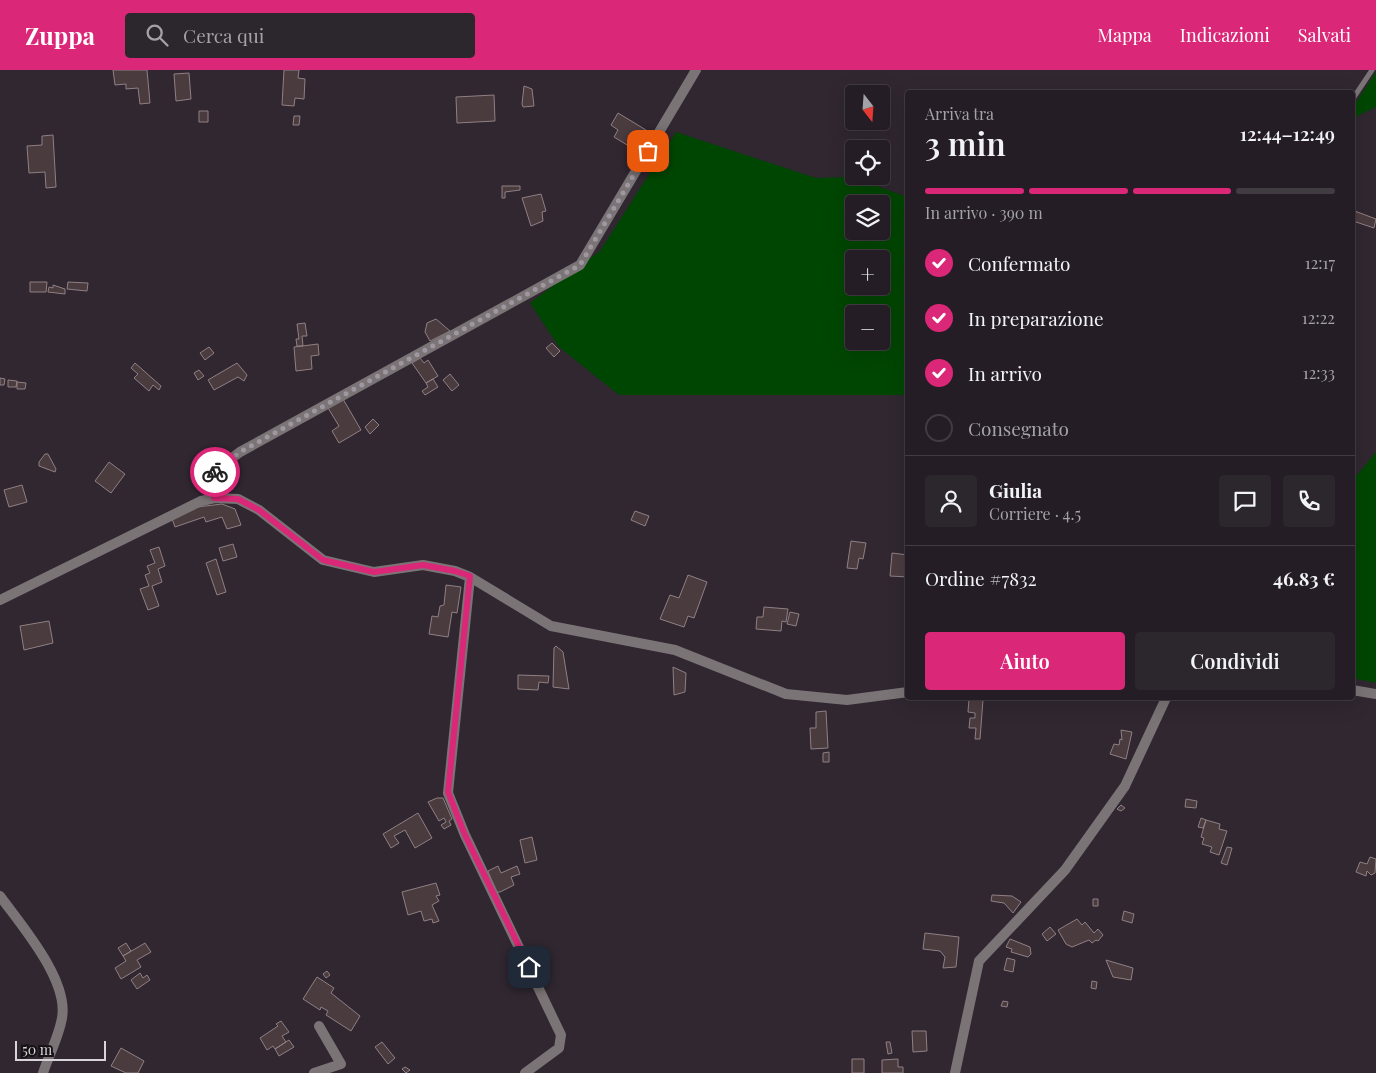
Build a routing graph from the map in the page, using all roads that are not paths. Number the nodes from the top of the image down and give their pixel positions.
1 (696, 70) edge
2 (1372, 70) edge
3 (1355, 96) edge
4 (214, 498) junction
5 (470, 576) junction
6 (0, 600) edge
7 (1355, 690) edge
8 (905, 692) edge
9 (1376, 694) edge
10 (1165, 700) edge
11 (0, 896) edge
12 (319, 1026) dead end
13 (44, 1073) edge
14 (314, 1073) edge
15 (525, 1073) edge
16 (956, 1073) edge

1 - 4 street
2 - 3 lane
4 - 5 street
4 - 6 street
5 - 8 street
5 - 15 street
7 - 9 street
10 - 16 street
11 - 13 street
12 - 14 street

